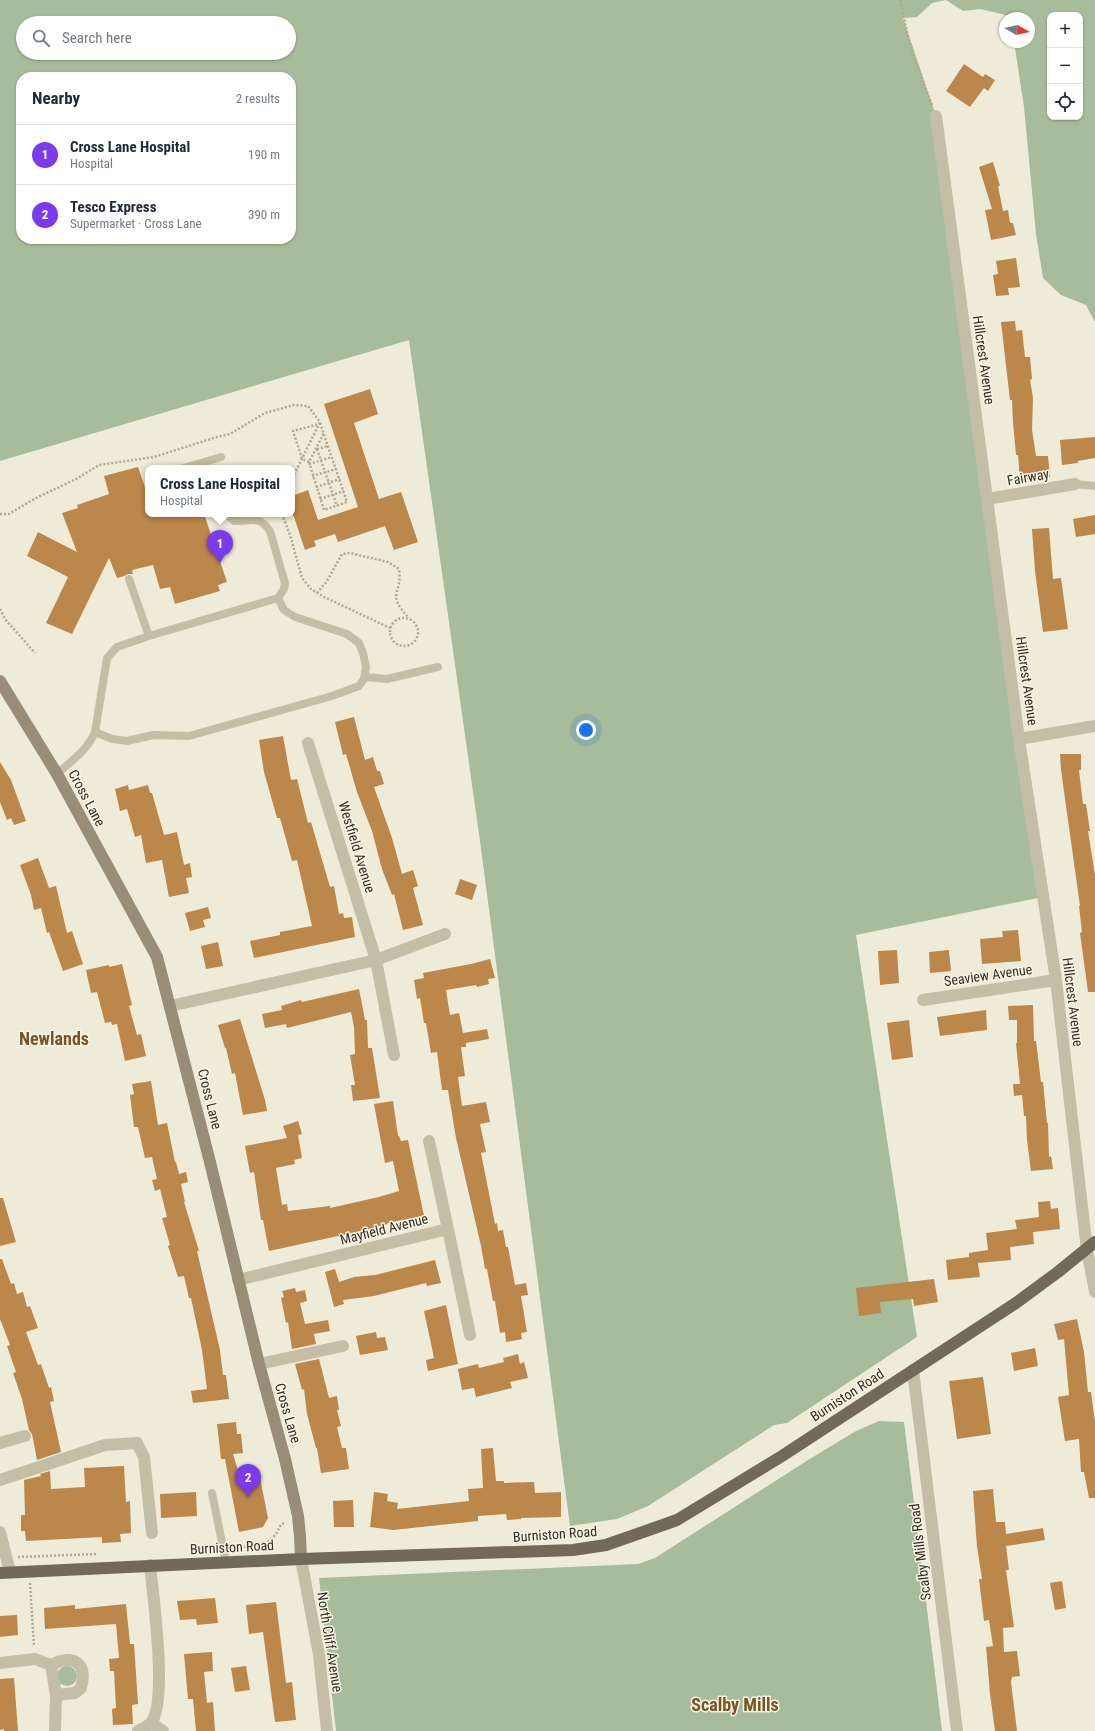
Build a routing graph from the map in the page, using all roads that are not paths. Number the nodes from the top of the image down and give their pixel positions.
1 (936, 116) road end
2 (221, 457) dead end
3 (209, 464) edge
4 (1075, 484) joint
5 (1095, 486) edge
6 (987, 499) junction
7 (229, 517) edge
8 (129, 579) dead end
9 (278, 598) junction
10 (149, 636) junction
11 (438, 667) dead end
12 (365, 677) junction
13 (0, 681) edge
14 (1095, 726) edge
15 (95, 732) junction
16 (1019, 739) junction
17 (308, 742) dead end
18 (57, 774) junction
19 (445, 934) dead end
20 (376, 960) junction
21 (1056, 980) junction
22 (924, 1000) dead end
23 (170, 1006) junction
24 (394, 1055) dead end
25 (429, 1141) dead end
26 (448, 1229) junction
27 (1091, 1246) edge
28 (1093, 1270) edge
29 (238, 1280) junction
30 (1095, 1292) edge
31 (470, 1335) dead end
32 (343, 1346) dead end
33 (259, 1364) junction
34 (913, 1370) junction
35 (25, 1436) dead end
36 (0, 1443) edge
37 (0, 1480) edge
38 (212, 1492) dead end
39 (0, 1532) edge
40 (152, 1533) dead end
41 (301, 1559) junction
42 (226, 1562) junction
43 (150, 1565) junction
44 (5, 1572) edge
45 (0, 1663) edge
46 (51, 1665) junction
47 (56, 1695) junction
48 (151, 1723) junction
49 (55, 1731) edge
50 (138, 1731) edge
51 (163, 1731) edge
52 (327, 1731) edge
53 (957, 1731) edge

1 - 6 street, Hillcrest Avenue
2 - 3 lane
4 - 5 lane
4 - 6 street, Fairway
6 - 16 street, Hillcrest Avenue
7 - 9 lane
8 - 10 lane
9 - 10 lane
9 - 12 lane
10 - 15 lane
11 - 12 lane
12 - 15 lane
13 - 18 street, Cross Lane
14 - 16 street
15 - 18 lane
16 - 21 street, Hillcrest Avenue
17 - 20 street, Westfield Avenue
18 - 23 street, Cross Lane
19 - 20 street
20 - 23 street
20 - 24 street, Westfield Avenue
21 - 22 street, Seaview Avenue
21 - 27 street, Hillcrest Avenue
23 - 29 street, Cross Lane
25 - 26 street, Mayfield Avenue
26 - 29 street, Mayfield Avenue
26 - 31 street
27 - 28 street, Hillcrest Avenue
27 - 34 main road, Burniston Road
28 - 30 street, Hillcrest Avenue
29 - 33 street, Cross Lane
32 - 33 street
33 - 41 street, Cross Lane
34 - 41 main road, Burniston Road
34 - 53 street, Scalby Mills Road
35 - 36 street
37 - 40 street
38 - 42 lane
39 - 44 street
41 - 42 main road, Burniston Road
41 - 52 street, North Cliff Avenue
42 - 43 main road, Burniston Road
43 - 44 main road, Burniston Road
43 - 48 street
45 - 46 street
46 - 47 street
46 - 47 street
47 - 49 street
48 - 50 street
48 - 51 street

